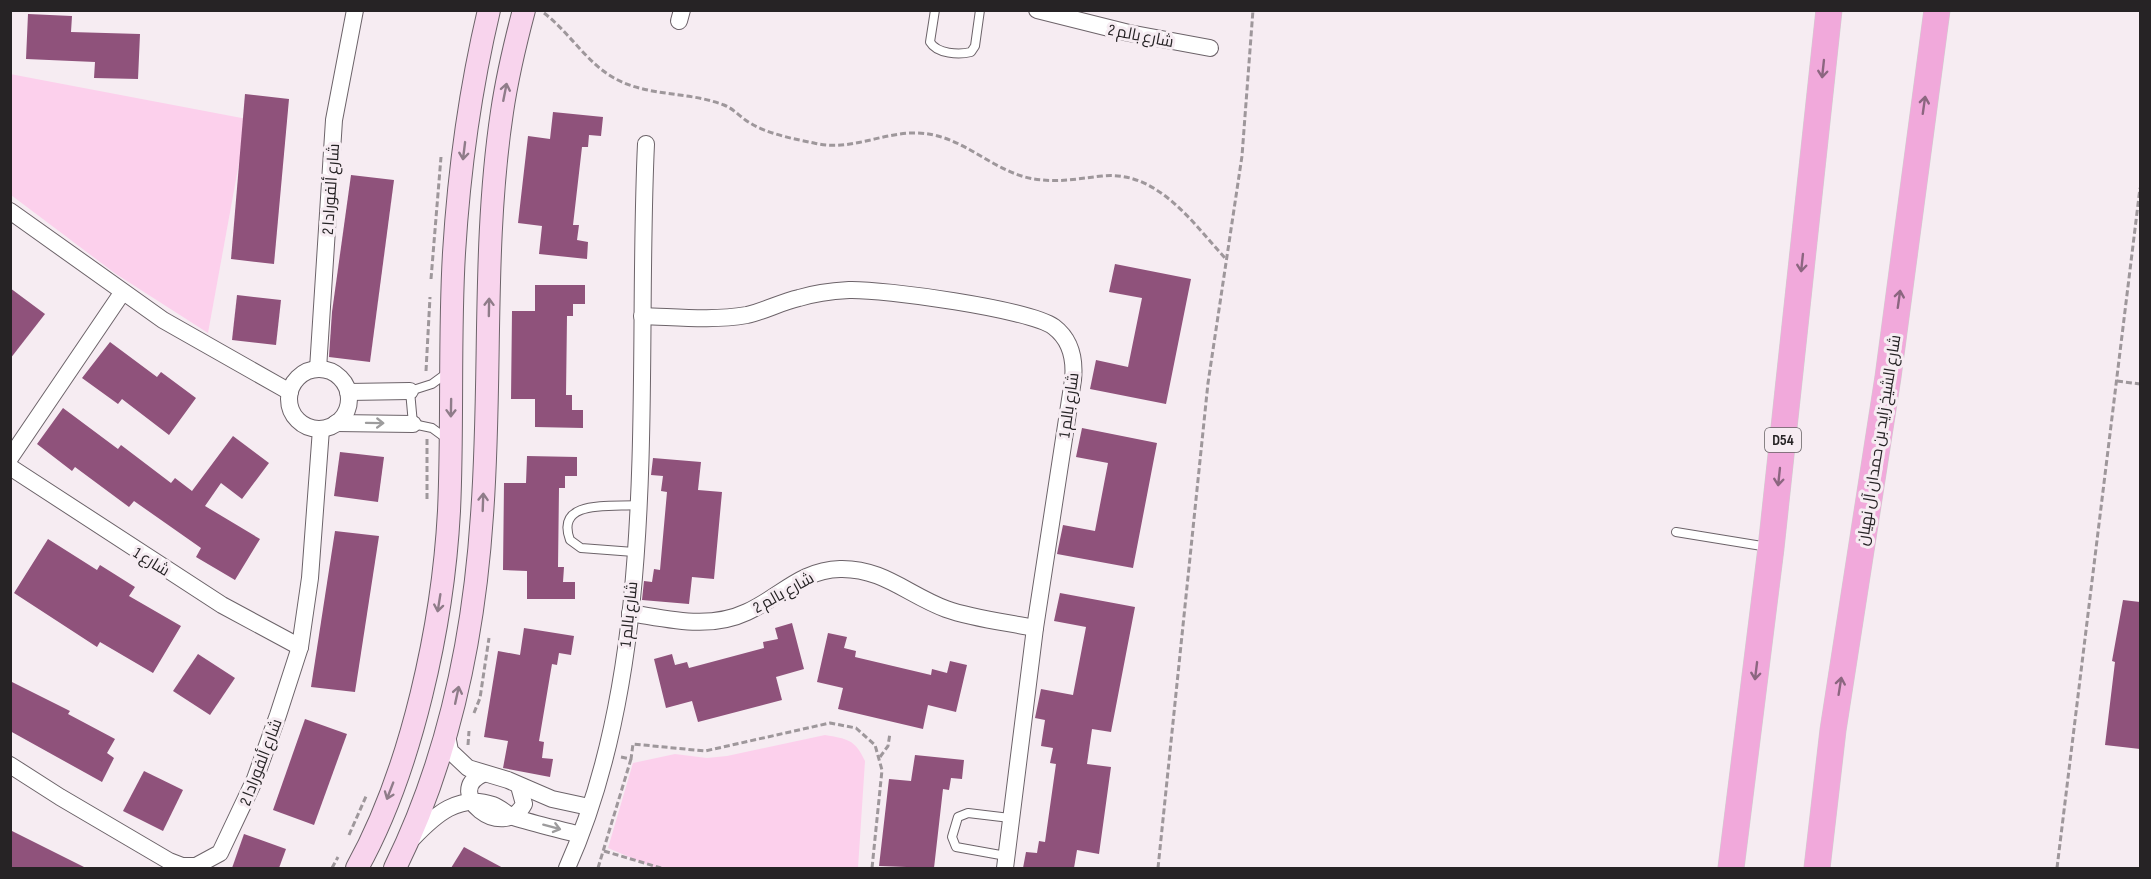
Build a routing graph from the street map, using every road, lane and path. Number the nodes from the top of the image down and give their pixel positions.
1 (355, 10) edge
2 (489, 10) edge
3 (524, 10) edge
4 (541, 10) edge
5 (935, 10) edge
6 (980, 10) edge
7 (1037, 10) edge
8 (1253, 10) edge
9 (1829, 10) edge
10 (1937, 10) edge
11 (1210, 48) dead end
12 (475, 78) junction
13 (646, 144) dead end
14 (497, 148) junction
15 (2140, 188) edge
16 (10, 211) edge
17 (1225, 258) junction
18 (122, 293) junction
19 (642, 316) junction
20 (318, 369) junction
21 (452, 369) junction
22 (2117, 381) junction
23 (2140, 384) edge
24 (410, 391) junction
25 (290, 392) junction
26 (348, 392) junction
27 (417, 425) junction
28 (329, 426) junction
29 (450, 441) junction
30 (10, 458) edge
31 (10, 467) edge
32 (637, 505) junction
33 (427, 509) dead end
34 (1676, 532) dead end
35 (1771, 548) junction
36 (634, 552) junction
37 (630, 613) junction
38 (1035, 628) junction
39 (300, 646) junction
40 (1833, 730) junction
41 (890, 734) dead end
42 (447, 735) junction
43 (604, 754) junction
44 (880, 757) junction
45 (631, 759) junction
46 (10, 765) edge
47 (483, 774) junction
48 (372, 784) dead end
49 (519, 786) junction
50 (473, 803) junction
51 (589, 807) junction
52 (510, 816) junction
53 (1010, 818) junction
54 (349, 835) dead end
55 (580, 835) junction
56 (408, 843) junction
57 (604, 851) junction
58 (348, 861) edge
59 (1005, 862) edge
60 (332, 868) edge
61 (395, 868) edge
62 (567, 868) edge
63 (598, 868) edge
64 (661, 868) edge
65 (873, 868) edge
66 (1158, 868) edge
67 (1731, 868) edge
68 (1817, 868) edge
69 (1832, 868) edge
70 (2057, 868) edge

1 - 20 street, شارع ألفورادا 2
2 - 12 street
14 -> 3 street
4 - 17 path
5 - 6 lane
7 - 11 street, شارع بالم 2
8 - 17 path
9 -> 35 main road, D54
40 -> 10 main road, شارع الشيخ زايد بن حمدان آل نهيان
12 - 14 street
12 -> 21 street
13 - 19 street, شارع بالم 1
42 -> 14 street
15 - 22 path
16 - 18 street
17 - 66 path
18 - 25 street
18 - 30 street
19 - 32 street, شارع بالم 1
19 - 38 street, شارع بالم 1
20 - 25 street
20 - 26 street
21 - 24 lane
21 -> 29 street
22 - 23 path
22 - 70 path
24 - 26 street
24 - 27 lane
25 - 28 street
26 - 28 street
28 -> 27 street
27 - 29 lane
27 - 33 path
28 - 39 street, شارع ألفورادا 2
29 -> 58 street
31 - 39 street, شارع 1
32 - 36 street, شارع بالم 1
32 - 36 lane
34 - 35 lane
35 -> 67 main road, D54
36 - 37 street, شارع بالم 1
37 - 38 street, شارع بالم 2
37 - 43 street, شارع بالم 1
38 - 53 street, شارع بالم 1
39 - 46 street, شارع ألفورادا 2
40 - 68 main road, شارع الشيخ زايد بن حمدان آل نهيان
40 - 69 main road
41 - 44 path
42 - 47 street
42 - 56 street
43 - 45 path
43 - 51 street, شارع بالم 1
44 - 45 path
44 - 65 path
45 - 57 path
47 - 49 street
47 - 50 street
48 - 54 path
49 - 51 street
49 - 52 street
50 - 52 street
50 - 56 street
51 - 55 street, شارع بالم 1
52 -> 55 street
53 - 59 street, شارع بالم 1
53 - 59 lane
55 - 62 street, شارع بالم 1
56 - 61 street
57 - 63 path
57 - 64 path
58 - 60 path

